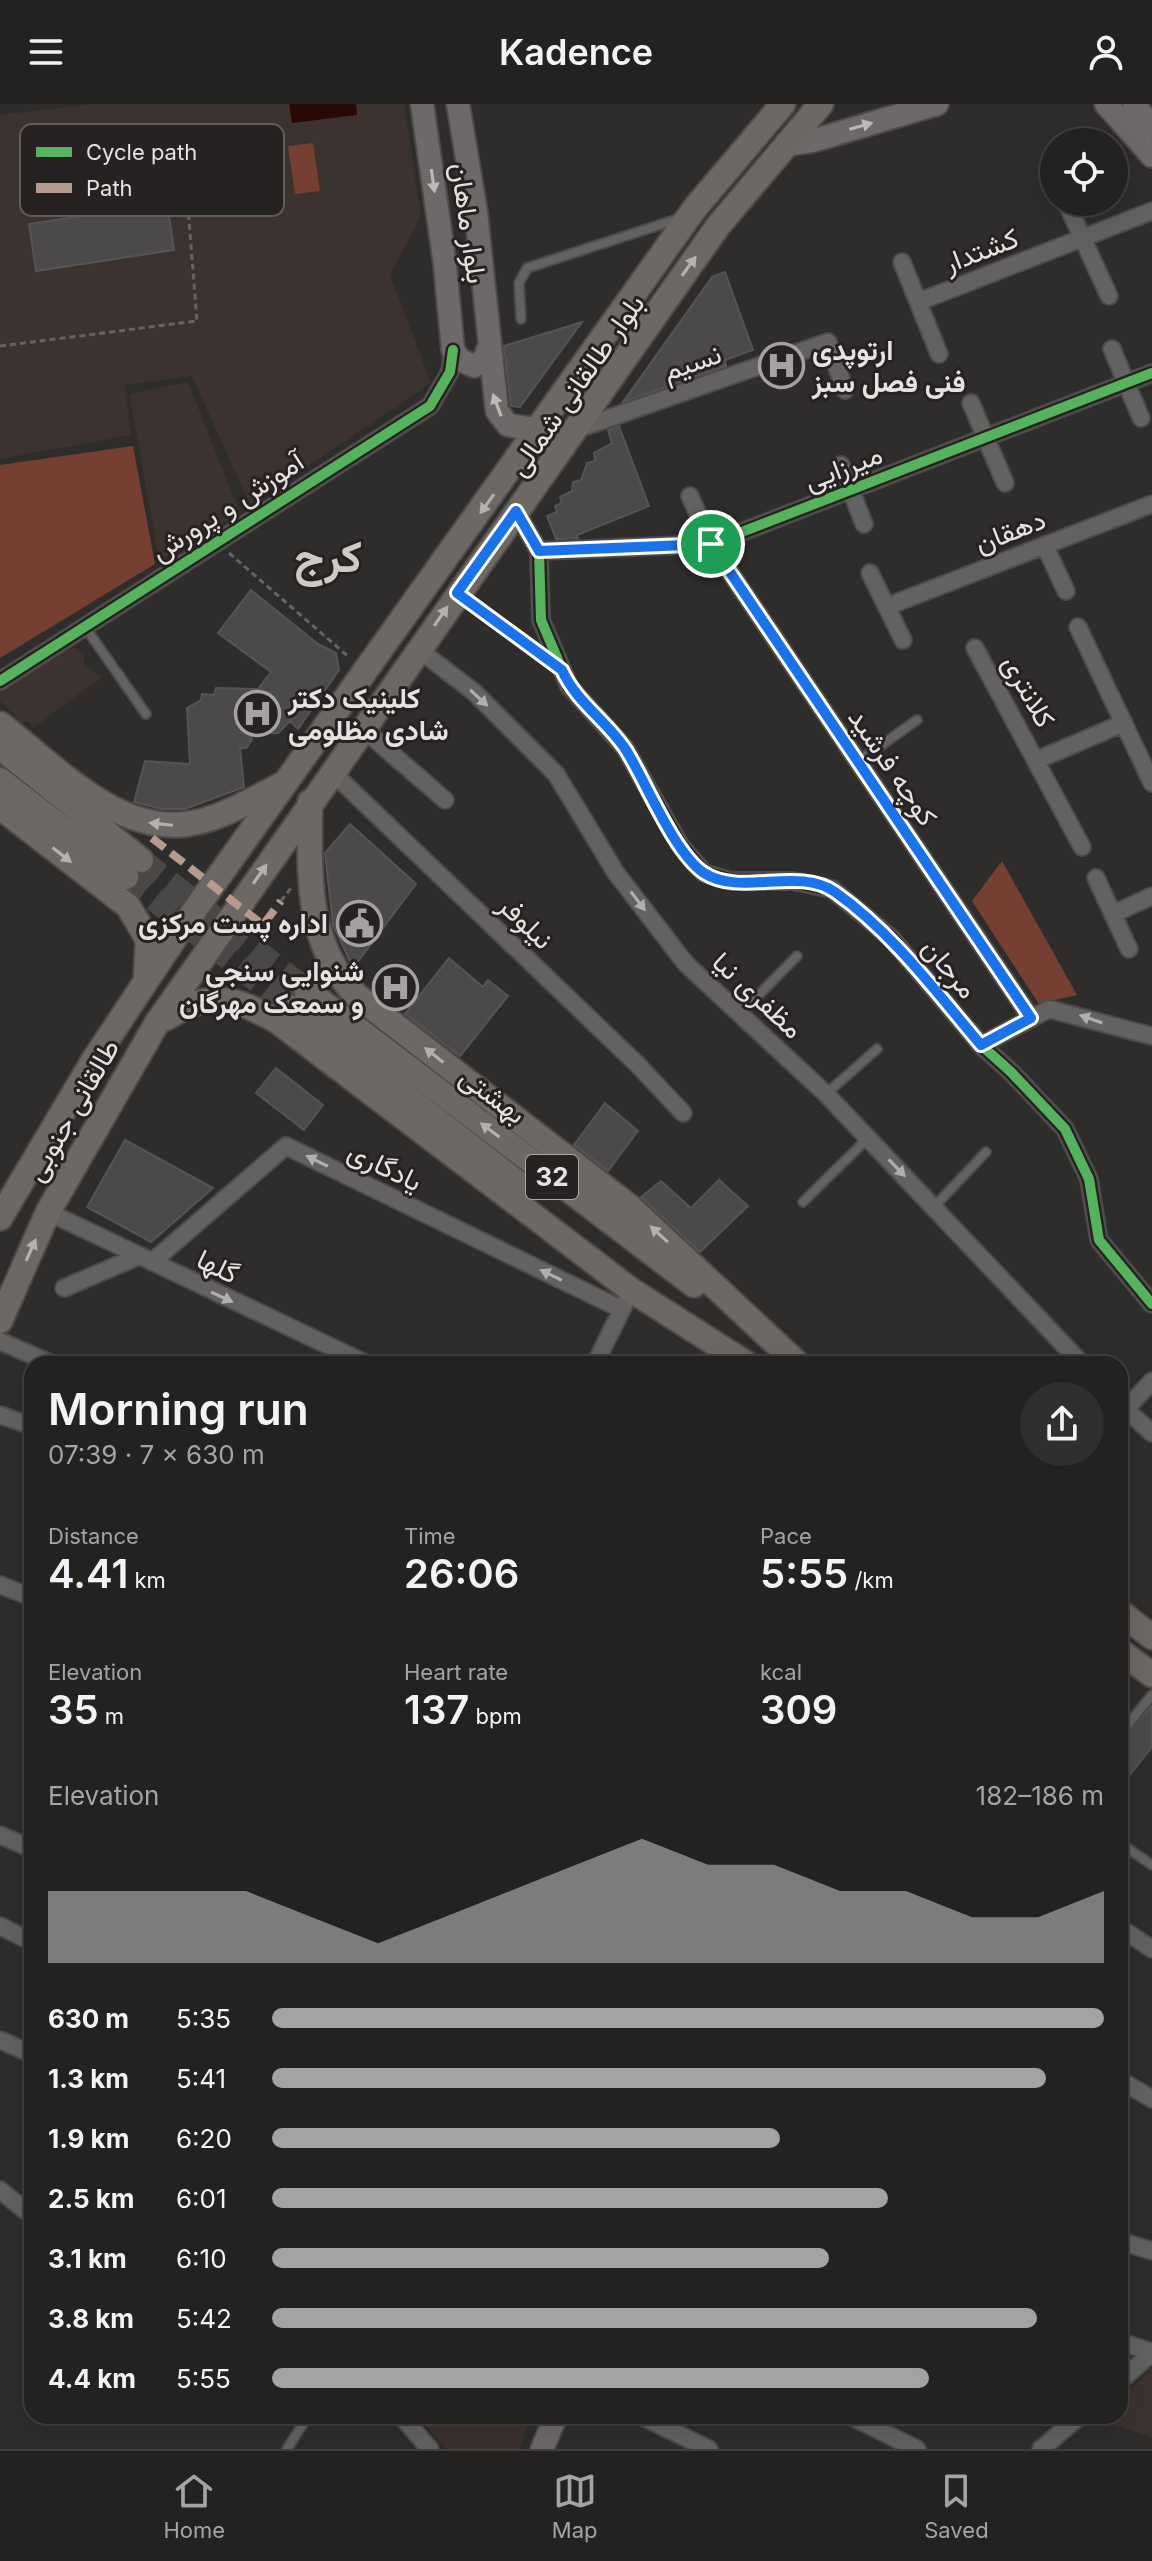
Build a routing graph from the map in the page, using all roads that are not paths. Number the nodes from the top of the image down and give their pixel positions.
1 (422, 104) edge
2 (458, 104) edge
3 (821, 104) edge
4 (937, 104) edge
5 (1106, 104) edge
6 (1134, 104) edge
7 (776, 113) edge
8 (1152, 127) edge
9 (785, 145) junction
10 (1152, 156) edge
11 (711, 188) junction
12 (733, 206) junction
13 (1152, 211) edge
14 (692, 214) junction
15 (1073, 216) edge
16 (1083, 238) junction
17 (902, 262) dead end
18 (1109, 296) dead end
19 (918, 302) junction
20 (521, 319) dead end
21 (488, 349) junction
22 (1112, 349) dead end
23 (453, 350) junction
24 (939, 354) dead end
25 (1152, 373) edge
26 (1126, 383) junction
27 (845, 390) dead end
28 (971, 403) dead end
29 (1141, 418) dead end
30 (541, 430) junction
31 (573, 430) junction
32 (987, 437) junction
33 (841, 465) dead end
34 (1005, 483) dead end
35 (852, 489) junction
36 (690, 496) dead end
37 (1152, 504) edge
38 (516, 511) junction
39 (864, 524) dead end
40 (711, 544) junction
41 (1045, 546) junction
42 (539, 551) junction
43 (870, 573) dead end
44 (1066, 591) dead end
45 (888, 606) junction
46 (84, 627) junction
47 (1078, 627) dead end
48 (903, 640) dead end
49 (975, 648) dead end
50 (418, 649) junction
51 (0, 681) edge
52 (146, 714) dead end
53 (917, 720) dead end
54 (1124, 723) junction
55 (0, 724) edge
56 (362, 728) junction
57 (0, 747) edge
58 (1037, 760) junction
59 (858, 762) junction
60 (332, 772) junction
61 (0, 780) edge
62 (286, 783) junction
63 (1152, 783) edge
64 (445, 800) dead end
65 (310, 802) junction
66 (0, 807) edge
67 (1082, 847) dead end
68 (1096, 878) dead end
69 (1152, 896) edge
70 (1113, 914) junction
71 (188, 919) joint
72 (215, 938) joint
73 (1129, 949) dead end
74 (797, 956) dead end
75 (145, 980) junction
76 (741, 1013) junction
77 (1031, 1018) junction
78 (157, 1023) junction
79 (1152, 1036) edge
80 (981, 1045) junction
81 (877, 1049) dead end
82 (826, 1094) junction
83 (683, 1113) dead end
84 (868, 1138) junction
85 (986, 1152) dead end
86 (803, 1202) dead end
87 (934, 1207) junction
88 (48, 1212) junction
89 (1, 1217) edge
90 (146, 1259) junction
91 (8, 1287) edge
92 (64, 1288) dead end
93 (626, 1300) junction
94 (1152, 1304) edge
95 (0, 1321) edge
96 (0, 1341) edge
97 (34, 1356) edge
98 (350, 1356) edge
99 (599, 1356) edge
100 (734, 1356) edge
101 (740, 1356) edge
102 (787, 1356) edge
103 (789, 1356) edge
104 (1074, 1356) edge
105 (1152, 1381) edge
106 (1128, 1403) edge
107 (1128, 1411) edge
108 (0, 1415) edge
109 (24, 1423) edge
110 (1152, 1433) edge
111 (0, 1585) edge
112 (24, 1594) edge
113 (1128, 1618) edge
114 (1152, 1637) edge
115 (1128, 1657) edge
116 (1152, 1675) edge
117 (1152, 1695) edge
118 (1128, 1724) edge
119 (0, 1835) edge
120 (24, 1846) edge
121 (1128, 1848) edge
122 (1152, 1865) edge
123 (0, 1926) edge
124 (1128, 1933) edge
125 (24, 1938) edge
126 (1152, 1949) edge
127 (0, 2040) edge
128 (24, 2050) edge
129 (1128, 2085) edge
130 (1152, 2099) edge
131 (0, 2190) edge
132 (24, 2210) edge
133 (1128, 2244) edge
134 (1152, 2251) edge
135 (1128, 2345) edge
136 (1152, 2353) edge
137 (1128, 2374) edge
138 (303, 2424) edge
139 (408, 2424) edge
140 (553, 2424) edge
141 (657, 2424) edge
142 (866, 2424) edge
143 (1071, 2424) edge
144 (287, 2449) edge
145 (430, 2449) edge
146 (542, 2449) edge
147 (709, 2449) edge
148 (917, 2449) edge
149 (1041, 2449) edge

1 -> 23 main road, بلوار ماهان
2 - 21 main road, بلوار ماهان
3 - 9 main road, بلوار طالقانی شمالی
9 -> 4 main road
5 - 10 main road
6 - 8 main road
7 - 9 main road
7 - 11 main road, بلوار طالقانی شمالی
9 - 12 main road, بلوار طالقانی شمالی
11 - 12 main road
11 - 14 main road, بلوار طالقانی شمالی
31 -> 12 main road, بلوار طالقانی شمالی
13 - 16 street, کشتدار
14 - 20 lane
14 - 30 main road, بلوار طالقانی شمالی
15 - 16 street
16 - 18 street
16 - 19 street, کشتدار
17 - 19 street
19 - 24 street
21 - 23 main road
30 -> 21 main road, بلوار ماهان
22 - 26 street
23 - 46 street, آموزش و پرورش
25 - 26 street, میرزایی
26 - 29 street
26 - 32 street, میرزایی
27 - 31 street, نسیم
28 - 32 street
30 -> 62 main road, بلوار طالقانی شمالی
31 - 38 main road, بلوار طالقانی شمالی
32 - 34 street
32 - 35 street, میرزایی
33 - 35 street
35 - 39 street
35 - 40 street, میرزایی
36 - 40 street, كوچه فرشيد
37 - 41 street, دهقان
38 - 42 street, مرجان
50 -> 38 main road, بلوار طالقانی شمالی
40 - 42 street, میرزایی
40 - 59 street, كوچه فرشيد
41 - 44 street
41 - 45 street, دهقان
42 - 80 street, مرجان
43 - 45 street
45 - 48 street
46 - 51 street, آموزش و پرورش
46 - 52 lane
47 - 54 street
49 - 58 street, کلانتری
50 - 56 main road, بلوار طالقانی شمالی
50 -> 76 street, مظفری نیا
53 - 59 lane
54 - 58 street, کلانتری
54 - 63 street
62 -> 55 main road
56 - 60 main road, بلوار طالقانی شمالی
56 - 64 street
57 - 61 main road
58 - 67 street, کلانتری
59 - 77 street, كوچه فرشيد
60 - 65 main road, بلوار طالقانی شمالی
60 - 83 street, نیلوفر
62 - 71 main road, بلوار طالقانی شمالی
72 -> 65 main road, بلوار طالقانی شمالی
103 -> 65 main road
66 -> 75 main road
68 - 70 street
69 - 70 street
70 - 73 street
71 - 75 main road, طالقانی جنوبی
72 - 78 main road, طالقانی جنوبی
74 - 76 lane
75 - 89 main road, طالقانی جنوبی
76 - 82 street, مظفری نیا
79 -> 77 street
77 - 80 street
78 - 88 main road, طالقانی جنوبی
78 - 93 main road
80 - 94 street, مرجان
81 - 82 lane
82 - 84 street, مظفری نیا
84 - 86 lane
84 -> 87 street, مظفری نیا
85 - 87 lane
87 - 104 street, مظفری نیا
88 - 90 street, گلها
91 -> 88 main road, طالقانی جنوبی
90 - 92 street
93 -> 90 street, یادگاری
90 -> 98 street, گلها
91 - 95 main road, طالقانی جنوبی
93 - 99 street
93 - 100 main road
96 - 97 street
102 -> 101 main road, بهشتى / 32
105 - 106 street
107 - 110 street
108 - 109 street
111 - 112 street
113 - 114 main road
115 - 116 main road
117 - 118 lane
119 - 120 street
121 - 122 lane
123 - 125 street
124 - 126 street
127 - 128 street
129 - 130 street
131 - 132 street
133 - 134 street
135 - 136 street
136 - 137 street
138 - 144 lane
139 - 145 street
140 - 146 main road
141 - 147 street
142 - 148 street
143 - 149 street

